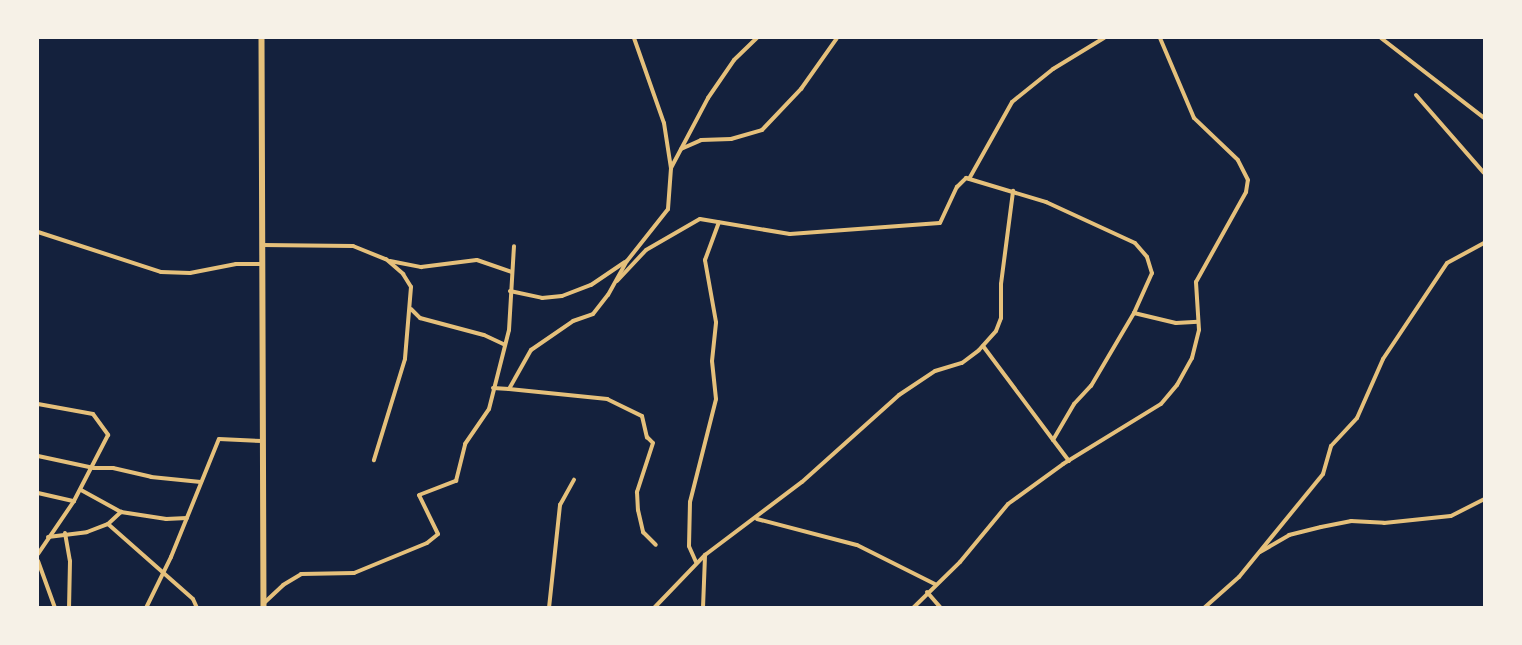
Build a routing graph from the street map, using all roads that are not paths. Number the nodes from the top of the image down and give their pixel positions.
1 (262, 38) edge
2 (634, 38) edge
3 (757, 38) edge
4 (837, 38) edge
5 (1104, 38) edge
6 (1160, 38) edge
7 (1381, 38) edge
8 (1416, 95) dead end
9 (1484, 118) edge
10 (679, 150) junction
11 (671, 168) junction
12 (1484, 172) edge
13 (969, 179) junction
14 (1013, 191) junction
15 (719, 222) junction
16 (38, 232) edge
17 (1484, 243) edge
18 (262, 245) junction
19 (514, 246) dead end
20 (386, 259) junction
21 (627, 260) junction
22 (262, 264) junction
23 (512, 272) junction
24 (617, 281) junction
25 (510, 291) junction
26 (412, 309) junction
27 (1134, 314) junction
28 (1198, 322) junction
29 (505, 345) junction
30 (984, 346) junction
31 (493, 388) junction
32 (509, 389) junction
33 (38, 404) edge
34 (1053, 440) junction
35 (262, 442) junction
36 (38, 456) edge
37 (374, 460) dead end
38 (1069, 461) junction
39 (94, 468) junction
40 (574, 480) dead end
41 (201, 482) junction
42 (81, 490) junction
43 (38, 493) edge
44 (1484, 499) edge
45 (74, 501) junction
46 (121, 512) junction
47 (187, 518) junction
48 (757, 519) junction
49 (108, 524) junction
50 (65, 533) junction
51 (48, 537) junction
52 (656, 545) dead end
53 (38, 554) edge
54 (1257, 554) junction
55 (705, 556) junction
56 (38, 562) edge
57 (696, 562) junction
58 (162, 575) junction
59 (935, 584) junction
60 (927, 592) junction
61 (264, 605) edge
62 (55, 608) edge
63 (68, 608) edge
64 (146, 608) edge
65 (197, 608) edge
66 (549, 608) edge
67 (654, 608) edge
68 (703, 608) edge
69 (914, 608) edge
70 (940, 608) edge
71 (1204, 608) edge

1 - 18 main road
2 - 11 street
3 - 10 street
4 - 10 street
5 - 13 street
6 - 28 street
7 - 9 street
8 - 12 street
10 - 11 street
11 - 21 street
13 - 14 street
13 - 15 street
14 - 27 street
14 - 30 street
15 - 24 street
15 - 57 street
16 - 22 street
17 - 54 street
18 - 20 street
18 - 22 main road
19 - 23 street
20 - 23 street
20 - 26 street
21 - 24 street
21 - 25 street
22 - 35 main road
23 - 25 street
24 - 32 street
25 - 29 street
26 - 29 street
26 - 37 street
27 - 28 street
27 - 34 street
28 - 38 street
29 - 31 street
30 - 34 street
30 - 48 street
31 - 32 street
31 - 61 street
32 - 52 street
33 - 39 street
34 - 38 street
35 - 41 street
35 - 61 main road
36 - 39 street
38 - 59 street
39 - 41 street
39 - 42 street
40 - 66 street
41 - 47 street
42 - 45 street
42 - 46 street
43 - 45 street
44 - 54 street
45 - 51 street
46 - 47 street
46 - 49 street
47 - 58 street
48 - 55 street
48 - 59 street
49 - 50 street
49 - 58 street
50 - 51 street
50 - 63 street
51 - 53 street
54 - 71 street
55 - 57 street
55 - 68 street
56 - 62 street
57 - 67 street
58 - 64 street
58 - 65 street
59 - 60 street
60 - 69 street
60 - 70 street

